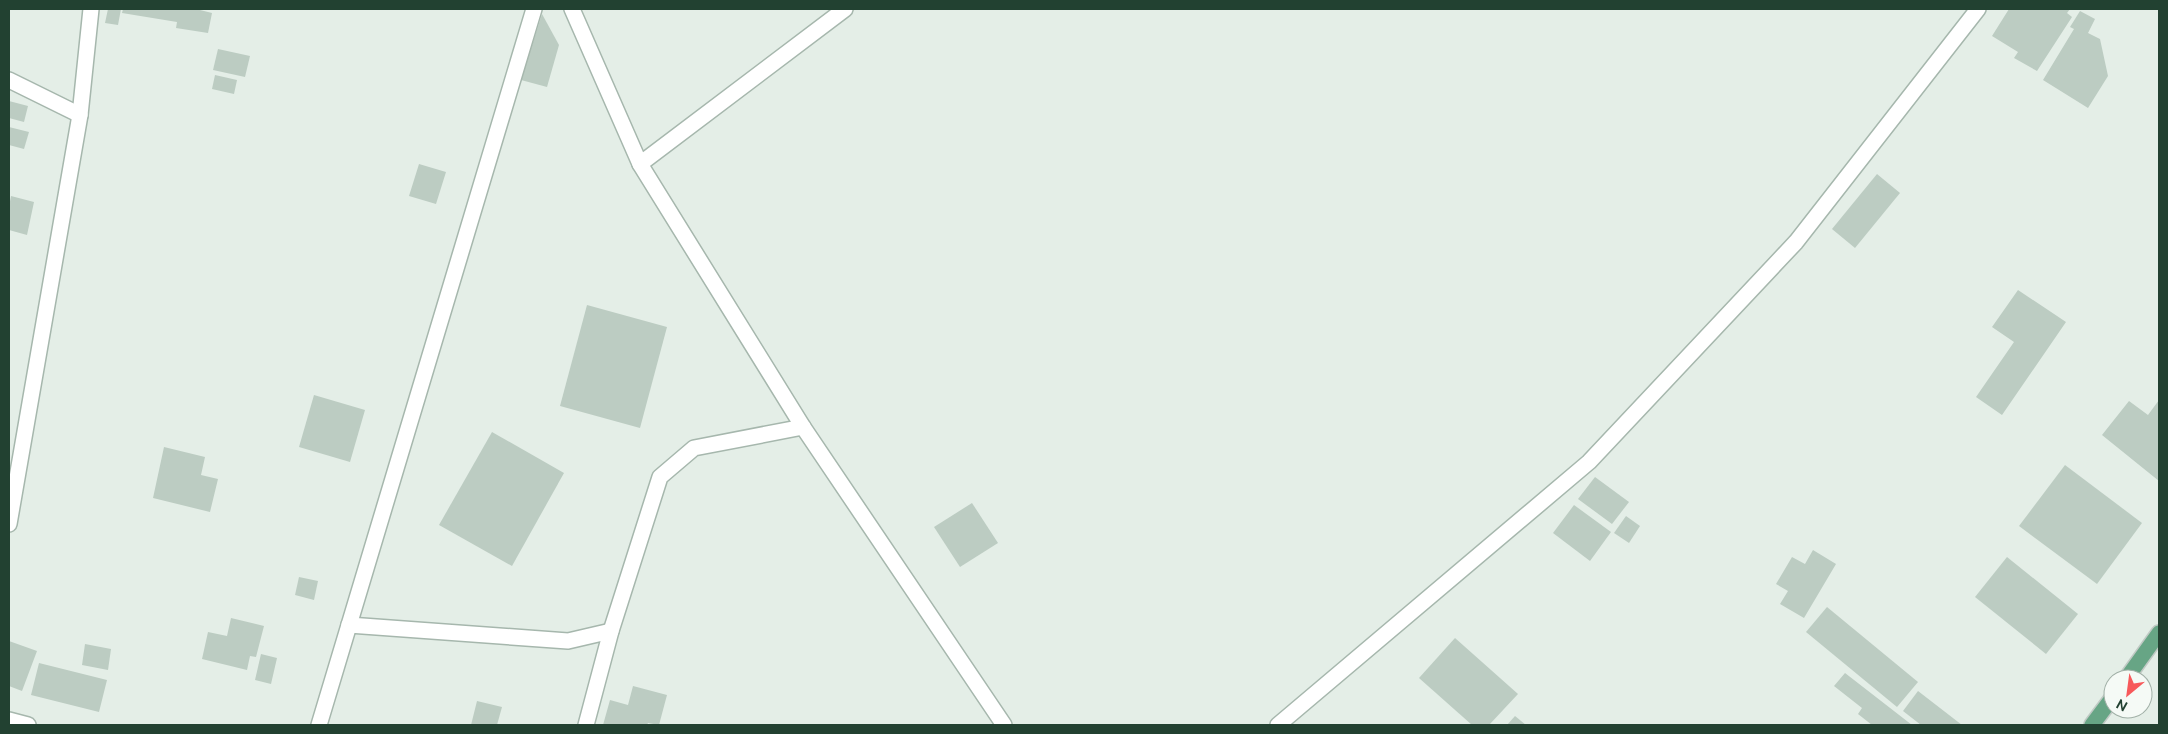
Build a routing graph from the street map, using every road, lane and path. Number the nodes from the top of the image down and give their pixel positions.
1 (91, 9) edge
2 (534, 9) edge
3 (572, 9) edge
4 (845, 9) edge
5 (1978, 9) edge
6 (9, 80) edge
7 (80, 115) junction
8 (640, 164) junction
9 (803, 427) junction
10 (9, 524) edge
11 (349, 625) junction
12 (611, 631) junction
13 (2159, 633) edge
14 (2133, 669) edge
15 (2103, 710) edge
16 (9, 720) edge
17 (28, 725) edge
18 (319, 725) edge
19 (586, 725) edge
20 (1004, 725) edge
21 (1278, 725) edge
22 (2092, 725) edge

1 - 7 street
2 - 11 street
3 - 8 street
4 - 8 street
5 - 21 street
6 - 7 street
7 - 10 street
8 - 9 street
9 - 12 street
9 - 20 street
11 - 12 street
11 - 18 street
12 - 19 street
13 - 14 main road
15 - 22 main road
16 - 17 street

